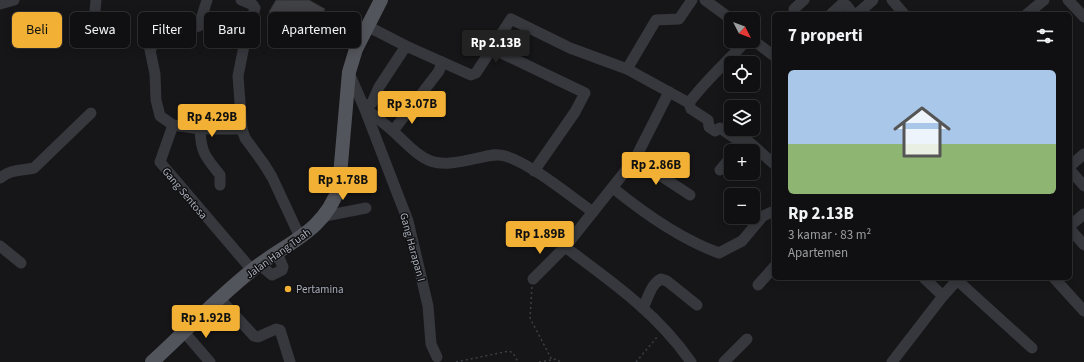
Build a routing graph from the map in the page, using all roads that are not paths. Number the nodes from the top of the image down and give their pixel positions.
1 (14, 0) edge
2 (207, 0) edge
3 (241, 0) edge
4 (381, 0) edge
5 (692, 0) edge
6 (705, 0) edge
7 (804, 0) edge
8 (873, 0) edge
9 (892, 0) edge
10 (1044, 0) edge
11 (1068, 0) edge
12 (840, 2) edge
13 (0, 4) edge
14 (794, 10) dead end
15 (832, 12) edge
16 (851, 12) edge
17 (859, 12) edge
18 (902, 12) edge
19 (1029, 12) edge
20 (724, 14) edge
21 (1084, 17) edge
22 (367, 26) junction
23 (760, 45) edge
24 (406, 46) junction
25 (740, 48) edge
26 (493, 49) junction
27 (772, 54) edge
28 (442, 62) junction
29 (627, 69) junction
30 (349, 72) junction
31 (669, 92) junction
32 (689, 103) junction
33 (364, 107) junction
34 (91, 112) dead end
35 (173, 125) junction
36 (200, 129) junction
37 (242, 129) junction
38 (393, 131) junction
39 (746, 139) junction
40 (742, 144) edge
41 (1084, 154) edge
42 (635, 160) junction
43 (772, 162) edge
44 (1072, 164) edge
45 (724, 165) edge
46 (720, 170) dead end
47 (534, 171) junction
48 (1072, 172) edge
49 (0, 178) edge
50 (220, 184) dead end
51 (1084, 186) edge
52 (613, 188) junction
53 (690, 195) dead end
54 (366, 208) dead end
55 (593, 212) junction
56 (772, 212) edge
57 (1084, 214) edge
58 (325, 216) junction
59 (1072, 225) edge
60 (1072, 232) edge
61 (300, 237) junction
62 (1084, 245) edge
63 (0, 246) edge
64 (564, 248) junction
65 (21, 263) dead end
66 (256, 267) junction
67 (772, 269) edge
68 (533, 279) road end
69 (926, 280) edge
70 (957, 280) edge
71 (959, 280) edge
72 (1056, 280) edge
73 (758, 285) dead end
74 (943, 296) junction
75 (220, 299) junction
76 (697, 305) dead end
77 (644, 308) junction
78 (1084, 311) edge
79 (184, 332) junction
80 (747, 339) dead end
81 (1032, 348) dead end
82 (437, 357) dead end
83 (152, 362) edge
84 (210, 362) edge
85 (290, 362) edge
86 (691, 362) edge
87 (724, 362) edge
88 (892, 362) edge

1 - 13 street
2 - 35 street
3 - 37 street
4 - 22 main road, Jalan Hang Tuah
5 - 29 street
6 - 20 street
7 - 14 street
8 - 17 street
9 - 18 street
10 - 19 street
11 - 21 street
12 - 15 street
12 - 16 street
22 - 24 street
22 - 30 main road, Jalan Hang Tuah
23 - 27 street
24 - 28 street
24 - 33 street
25 - 32 street
26 - 28 street
26 - 29 street
26 - 47 street
28 - 38 street
29 - 31 street
30 - 33 street, Gang Harapan I
30 - 58 main road, Jalan Hang Tuah
31 - 32 street
31 - 42 street
32 - 39 street
33 - 38 street
33 - 82 street, Gang Harapan I
34 - 49 street
35 - 36 street
35 - 66 street, Gang Sentosa
36 - 37 street
36 - 50 street
37 - 61 street
38 - 47 street
39 - 40 street
39 - 43 street
41 - 44 street
42 - 52 street
42 - 53 street
45 - 46 street
47 - 55 street
48 - 51 street
52 - 55 street
52 - 56 street
54 - 58 street
55 - 64 street
57 - 59 street
58 - 61 main road, Jalan Hang Tuah
60 - 62 street
61 - 66 main road, Jalan Hang Tuah
63 - 65 street
64 - 68 street
64 - 77 street
66 - 75 main road, Jalan Hang Tuah
67 - 73 street
69 - 74 street
70 - 74 street
71 - 81 street
72 - 78 street
74 - 88 street
75 - 79 main road, Jalan Hang Tuah
75 - 85 street
76 - 77 street
77 - 86 street
79 - 83 main road, Jalan Hang Tuah
79 - 84 street
80 - 87 street

